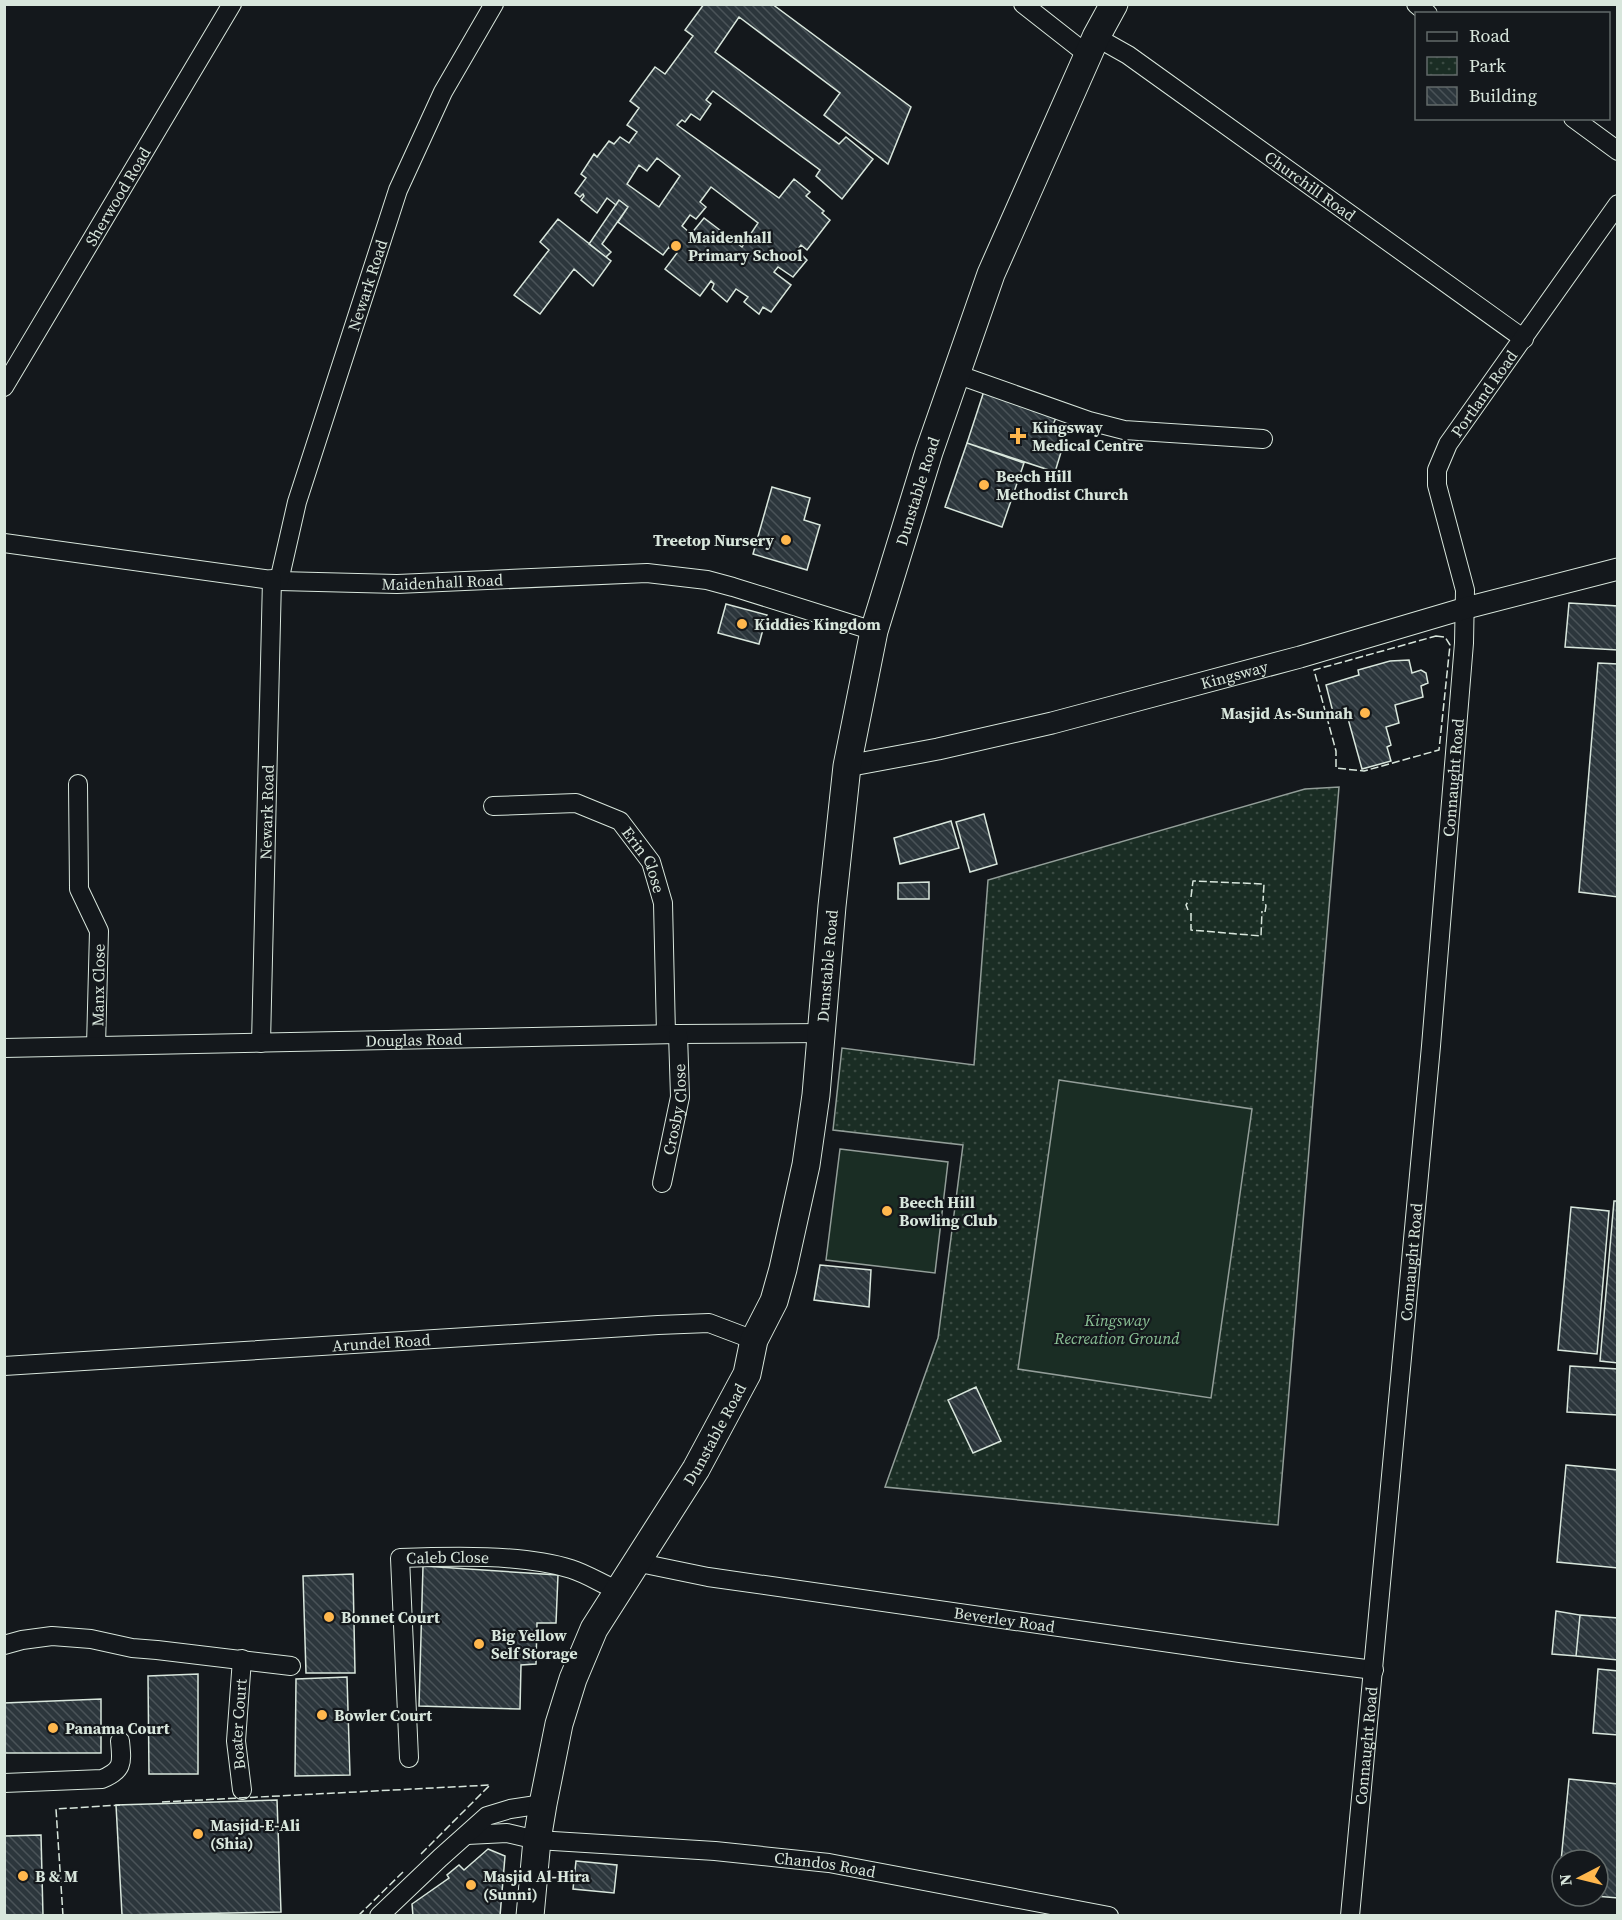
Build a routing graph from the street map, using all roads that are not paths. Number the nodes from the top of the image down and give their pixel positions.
1 (232, 4) edge
2 (494, 4) edge
3 (1023, 4) edge
4 (1114, 4) edge
5 (1092, 46) junction
6 (1576, 120) edge
7 (1617, 151) edge
8 (1617, 204) edge
9 (1524, 339) junction
10 (956, 374) junction
11 (4, 387) edge
12 (1263, 439) dead end
13 (4, 543) edge
14 (1617, 569) edge
15 (275, 580) junction
16 (1466, 608) junction
17 (874, 631) junction
18 (847, 766) junction
19 (78, 784) dead end
20 (493, 806) dead end
21 (822, 1033) junction
22 (672, 1034) junction
23 (261, 1043) junction
24 (96, 1046) junction
25 (4, 1048) edge
26 (662, 1183) dead end
27 (754, 1340) junction
28 (4, 1366) edge
29 (635, 1562) junction
30 (617, 1590) junction
31 (4, 1645) edge
32 (242, 1659) junction
33 (291, 1666) dead end
34 (1374, 1670) junction
35 (120, 1741) dead end
36 (409, 1758) dead end
37 (4, 1783) edge
38 (242, 1790) dead end
39 (543, 1804) junction
40 (467, 1835) junction
41 (537, 1840) junction
42 (379, 1916) edge
43 (530, 1916) edge
44 (1109, 1916) edge
45 (1350, 1916) edge

1 - 11 street, Sherwood Road
2 - 15 street, Newark Road
3 - 5 street, Churchill Road
4 - 5 main road, Dunstable Road
5 - 9 street, Churchill Road
5 - 10 main road, Dunstable Road
6 - 7 street
8 - 9 street, Portland Road
9 - 16 street, Portland Road
10 - 12 street
10 - 17 main road, Dunstable Road
13 - 15 street, Maidenhall Road
14 - 16 street, Kingsway
15 - 17 street, Maidenhall Road
15 - 23 street, Newark Road
16 - 18 street, Kingsway
16 - 34 street, Connaught Road
17 - 18 main road, Dunstable Road
18 - 21 main road, Dunstable Road
19 - 24 street, Manx Close
20 - 22 street, Erin Close
21 - 22 street, Douglas Road
21 - 27 main road, Dunstable Road
22 - 23 street, Douglas Road
22 - 26 street, Crosby Close
23 - 24 street, Douglas Road
24 - 25 street, Douglas Road
27 - 28 street, Arundel Road
27 - 29 main road, Dunstable Road
29 - 30 main road, Dunstable Road
29 - 34 street, Beverley Road
30 - 36 street, Caleb Close
30 - 39 main road, Dunstable Road
31 - 32 street, Boater Court
32 - 33 street, Boater Court
32 - 38 street, Boater Court
34 - 45 street, Connaught Road
35 - 37 street
39 - 40 street
39 - 41 main road, Dunstable Road
40 - 41 street, Chandos Road
40 - 42 street
41 - 43 main road, Dunstable Road
41 - 44 street, Chandos Road

